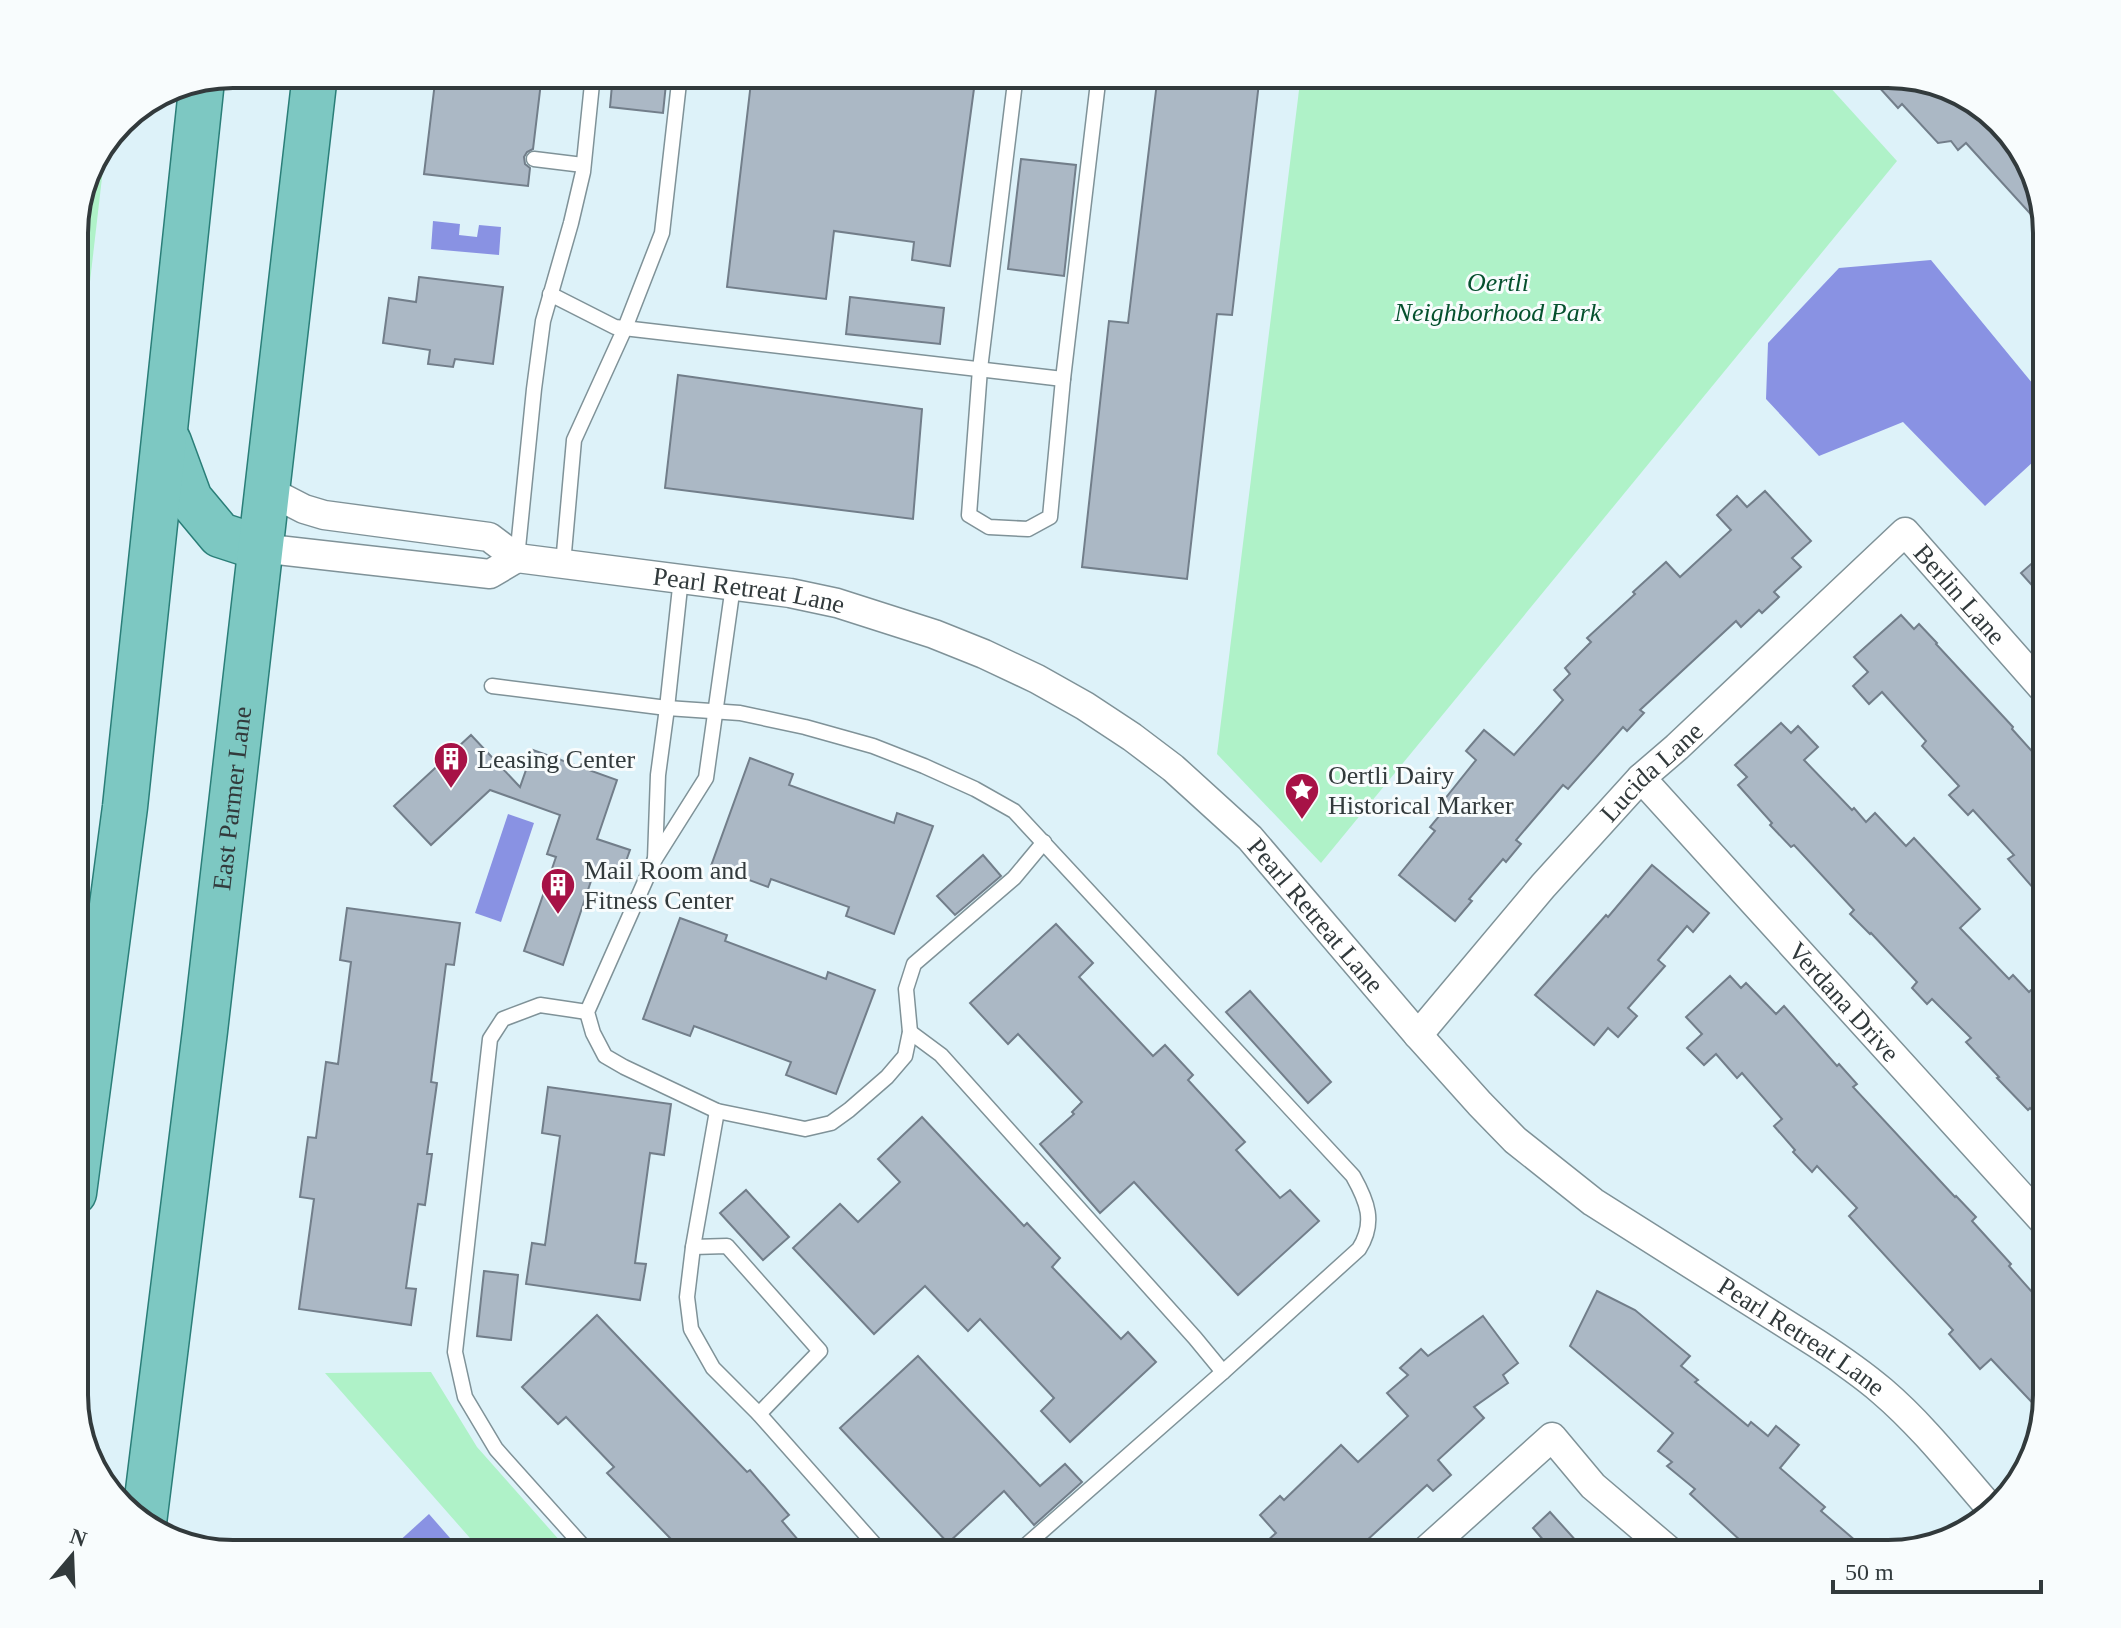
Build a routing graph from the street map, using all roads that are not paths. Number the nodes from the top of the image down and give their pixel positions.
1 (313, 88) edge
2 (591, 88) edge
3 (678, 88) edge
4 (1014, 88) edge
5 (1097, 88) edge
6 (201, 92) edge
7 (534, 159) dead end
8 (583, 165) junction
9 (550, 294) junction
10 (625, 328) junction
11 (980, 369) junction
12 (1063, 379) junction
13 (165, 432) junction
14 (267, 490) junction
15 (1905, 532) joint
16 (260, 548) junction
17 (517, 558) junction
18 (563, 564) junction
19 (681, 578) junction
20 (733, 586) junction
21 (2033, 677) edge
22 (492, 686) dead end
23 (667, 708) junction
24 (715, 712) junction
25 (1641, 778) junction
26 (1044, 842) junction
27 (655, 859) junction
28 (587, 1012) junction
29 (910, 1032) junction
30 (1418, 1035) junction
31 (88, 1087) edge
32 (717, 1111) junction
33 (2033, 1210) edge
34 (693, 1247) junction
35 (1223, 1372) junction
36 (759, 1414) junction
37 (1985, 1502) edge
38 (146, 1510) edge
39 (577, 1540) edge
40 (871, 1540) edge
41 (1032, 1540) edge
42 (1438, 1540) edge
43 (1657, 1540) edge

1 - 14 main road, East Parmer Lane
2 - 8 lane
3 - 10 lane
4 - 11 lane
5 - 12 lane
6 - 13 main road
7 - 8 lane
8 - 9 lane
9 - 10 lane
9 - 17 lane
10 - 11 lane
10 - 18 lane
11 - 12 lane
11 - 12 lane
13 - 16 main road
13 - 31 main road
14 - 16 main road, East Parmer Lane
14 - 17 street, Pearl Retreat Lane
15 - 21 street, Berlin Lane
15 - 25 street, Lucida Lane
16 - 17 street
16 - 38 main road, East Parmer Lane
17 - 18 street, Pearl Retreat Lane
18 - 19 street, Pearl Retreat Lane
19 - 20 street, Pearl Retreat Lane
19 - 23 lane
20 - 24 lane
20 - 30 street, Pearl Retreat Lane
22 - 23 lane
23 - 24 lane
23 - 27 lane
24 - 26 lane
24 - 27 lane
25 - 30 street, Lucida Lane
25 - 33 street, Verdana Drive
26 - 29 lane
26 - 35 lane
27 - 28 lane
28 - 32 lane
28 - 39 lane
29 - 32 lane
29 - 35 lane
30 - 37 street, Pearl Retreat Lane
32 - 34 lane
34 - 36 lane
34 - 36 lane
35 - 41 lane
36 - 40 lane
42 - 43 street

